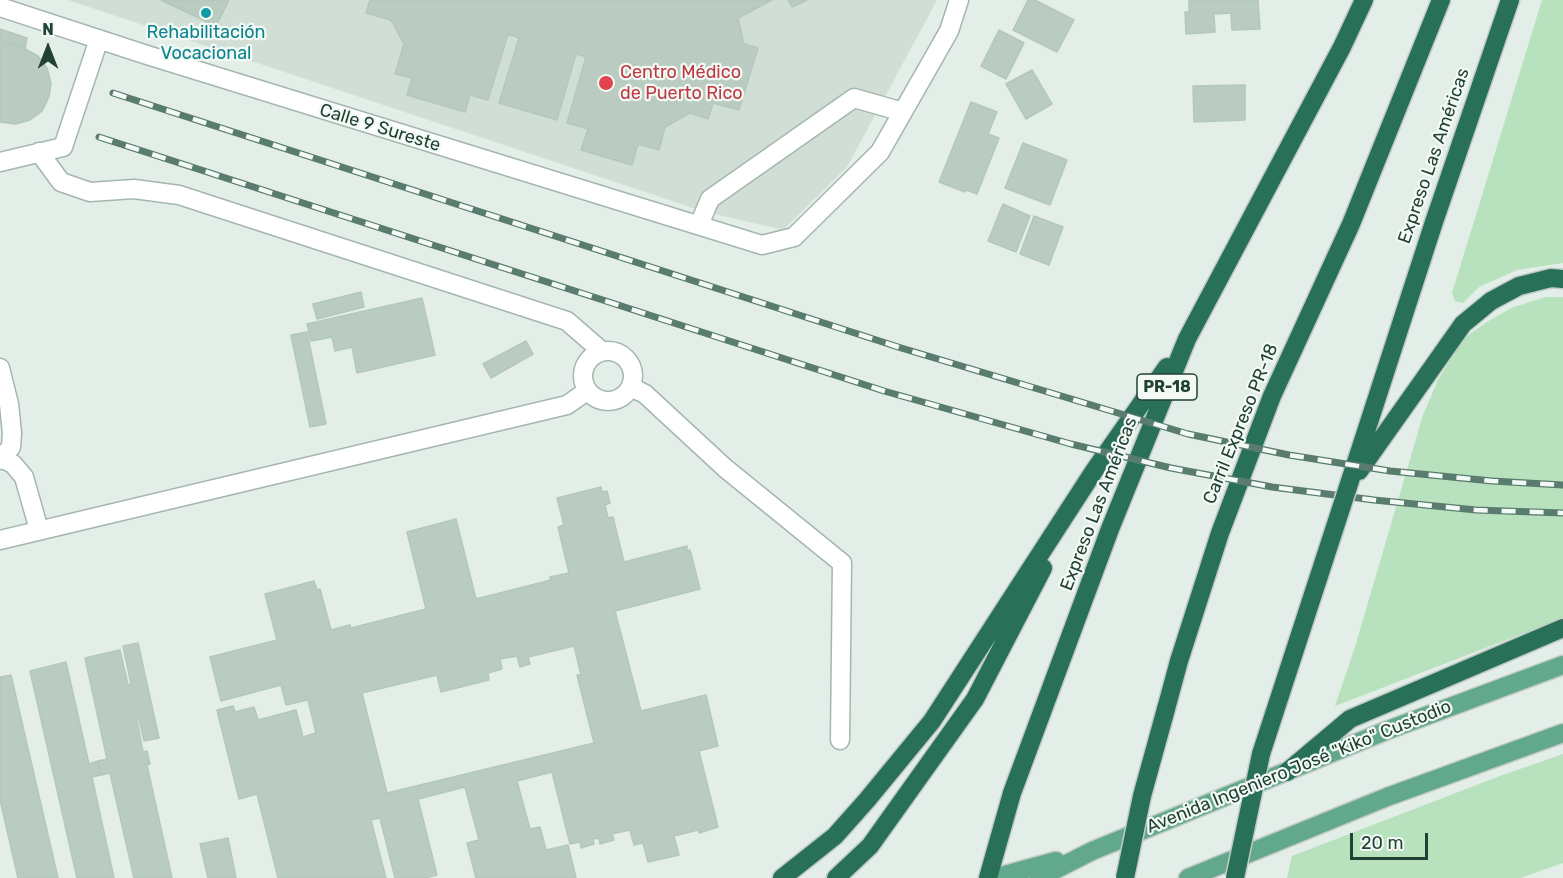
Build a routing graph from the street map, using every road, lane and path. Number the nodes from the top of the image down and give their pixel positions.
1 (959, 0) edge
2 (1349, 0) edge
3 (1364, 0) edge
4 (1441, 0) edge
5 (1510, 0) edge
6 (0, 7) edge
7 (99, 39) junction
8 (1342, 47) junction
9 (903, 112) junction
10 (39, 152) junction
11 (0, 162) edge
12 (699, 225) junction
13 (1563, 279) edge
14 (1187, 339) junction
15 (600, 352) junction
16 (0, 368) edge
17 (631, 387) junction
18 (587, 391) junction
19 (2, 459) edge
20 (1095, 471) junction
21 (1348, 488) junction
22 (39, 530) junction
23 (0, 540) edge
24 (1563, 628) edge
25 (1563, 665) edge
26 (1563, 733) edge
27 (840, 740) dead end
28 (1287, 772) junction
29 (1092, 851) junction
30 (1203, 874) edge
31 (782, 878) edge
32 (836, 878) edge
33 (988, 878) edge
34 (994, 878) edge
35 (1039, 878) edge
36 (1125, 878) edge
37 (1188, 878) edge
38 (1235, 878) edge

1 - 9 street
2 - 8 highway
3 - 8 highway, Expreso Las Américas / PR-18
4 - 36 highway, Carril Expreso PR-18, bridge
5 - 21 highway, Expreso Las Américas
6 - 7 street, Calle 9 Sureste
7 - 10 street
7 - 12 street, Calle 9 Sureste
8 - 14 highway, Expreso Las Américas / PR-18
9 - 12 street
9 - 12 street, Calle 9 Sureste
10 - 11 street
10 - 15 street
13 - 21 highway
14 - 20 highway
14 - 33 highway, Expreso Las Américas / PR-18
15 - 17 street
15 - 18 street
16 - 19 street
17 - 18 street
17 - 27 street
18 - 22 street
19 - 22 street
20 - 31 highway
20 - 32 highway
21 - 38 highway, Expreso Las Américas, bridge
22 - 23 street
24 - 28 highway
25 - 28 main road, Avenida Ingeniero José "Kiko" Custodio
26 - 30 main road
28 - 29 main road, Avenida Ingeniero José "Kiko" Custodio
29 - 34 main road
29 - 35 main road, Avenida Ingeniero José "Kiko" Custodio
30 - 37 main road

